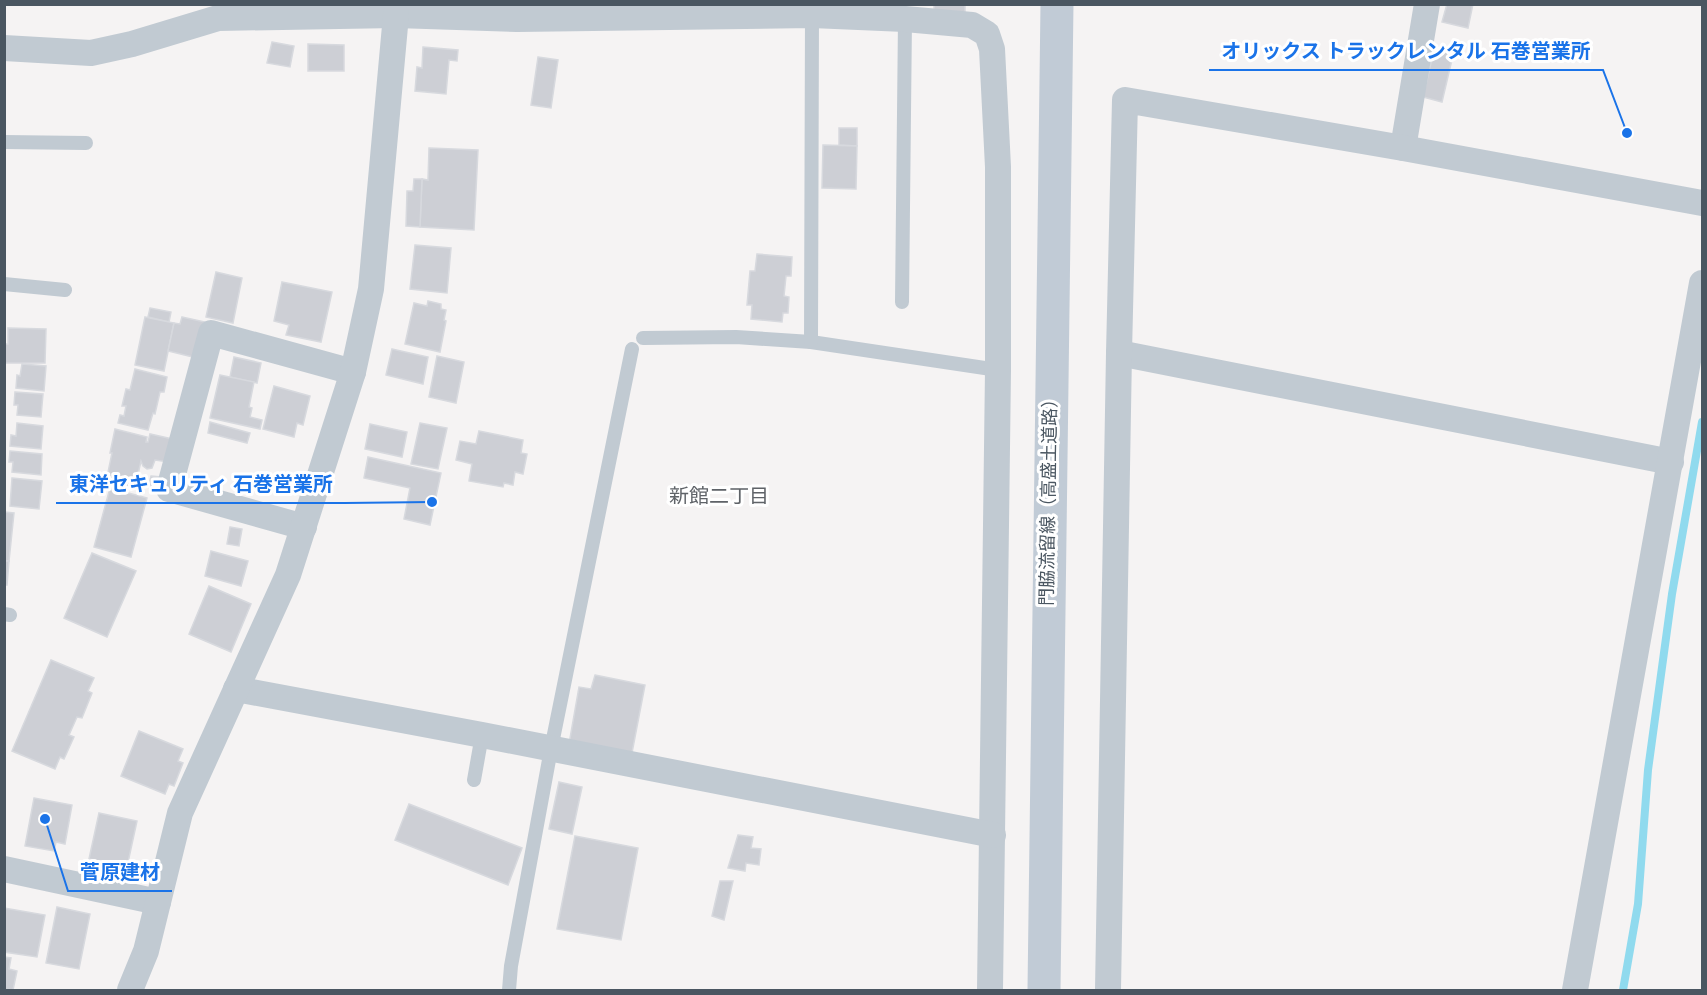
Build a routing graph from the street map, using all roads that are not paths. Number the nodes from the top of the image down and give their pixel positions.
1 (1057, 4) edge
2 (1427, 4) edge
3 (457, 11) edge
4 (396, 15) junction
5 (812, 15) junction
6 (905, 19) junction
7 (4, 48) edge
8 (4, 142) edge
9 (86, 143) dead end
10 (1403, 148) junction
11 (1702, 203) edge
12 (4, 284) edge
13 (1702, 284) edge
14 (65, 290) dead end
15 (902, 302) dead end
16 (643, 338) dead end
17 (811, 342) junction
18 (632, 349) dead end
19 (1119, 353) junction
20 (998, 370) junction
21 (352, 372) junction
22 (1671, 462) junction
23 (304, 526) junction
24 (236, 689) junction
25 (482, 735) junction
26 (551, 749) junction
27 (474, 780) dead end
28 (993, 835) junction
29 (4, 869) edge
30 (158, 902) junction
31 (130, 990) edge
32 (509, 990) edge
33 (990, 990) edge
34 (1044, 990) edge
35 (1108, 990) edge
36 (1575, 990) edge

1 - 34 main road, 門脇流留線（高盛土道路）
2 - 10 street
3 - 4 street
3 - 5 street
4 - 7 street
4 - 21 street
5 - 6 street
5 - 17 lane
6 - 15 lane
6 - 20 street
8 - 9 lane
10 - 11 street
10 - 19 street
12 - 14 lane
13 - 22 street
16 - 17 lane
17 - 20 lane
18 - 26 lane
19 - 22 street
19 - 35 street
20 - 28 street
21 - 23 street
21 - 23 street
22 - 36 street
23 - 24 street
24 - 25 street
24 - 30 street
25 - 26 street
25 - 27 lane
26 - 28 street
26 - 32 lane
28 - 33 street
29 - 30 street
30 - 31 street

